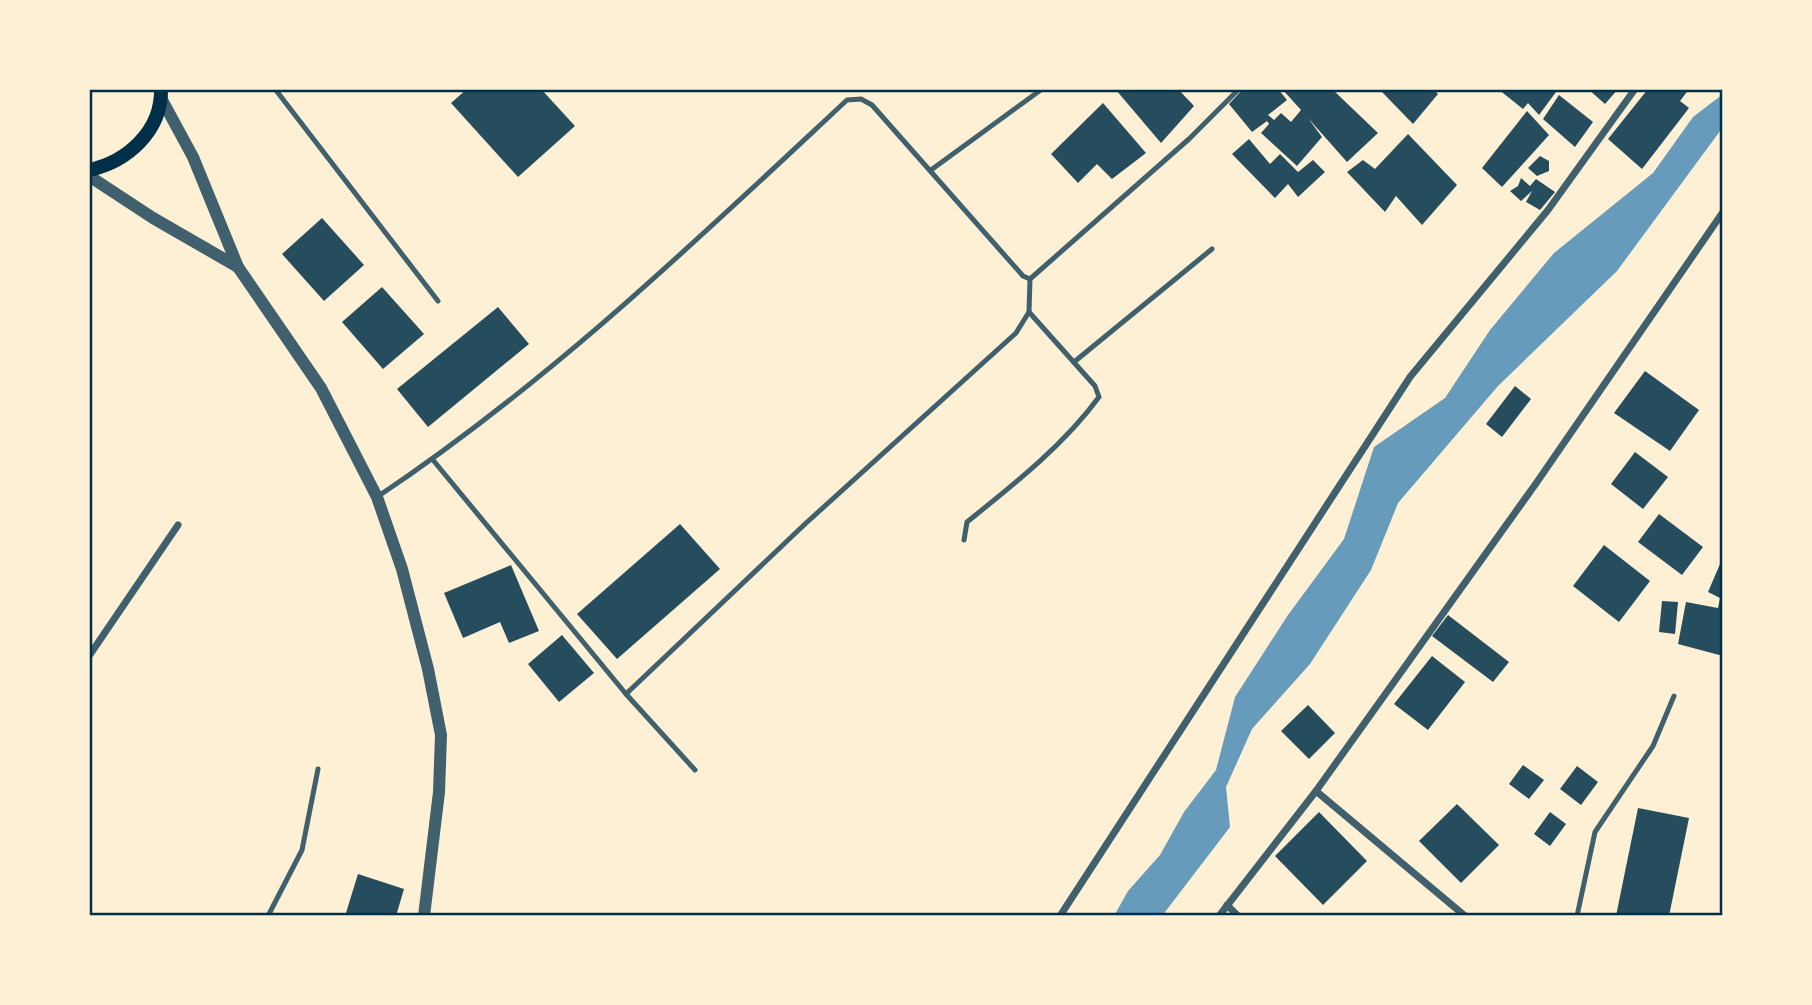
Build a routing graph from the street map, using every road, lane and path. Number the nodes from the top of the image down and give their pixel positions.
1 (275, 89) edge
2 (1042, 89) edge
3 (1239, 89) edge
4 (1635, 89) edge
5 (162, 93) edge
6 (89, 170) edge
7 (931, 170) junction
8 (89, 176) edge
9 (1723, 212) edge
10 (1212, 249) dead end
11 (238, 267) junction
12 (1030, 279) junction
13 (438, 301) dead end
14 (1029, 312) junction
15 (1074, 362) junction
16 (433, 460) junction
17 (377, 497) junction
18 (178, 526) dead end
19 (964, 540) dead end
20 (89, 656) edge
21 (626, 694) junction
22 (1674, 695) dead end
23 (318, 769) dead end
24 (695, 770) dead end
25 (1316, 791) junction
26 (1227, 905) junction
27 (268, 916) edge
28 (424, 916) edge
29 (1060, 916) edge
30 (1219, 916) edge
31 (1238, 916) edge
32 (1465, 916) edge
33 (1577, 916) edge

1 - 13 lane
2 - 7 lane
3 - 12 lane
4 - 29 street
5 - 6 main road
5 - 11 street
7 - 12 lane
7 - 16 lane
8 - 11 street
9 - 25 street
10 - 15 lane
11 - 17 street
12 - 14 lane
14 - 15 lane
14 - 21 lane
15 - 19 lane
16 - 17 lane
16 - 21 lane
17 - 28 street
18 - 20 street
21 - 24 lane
22 - 33 lane
23 - 27 lane
25 - 26 street
25 - 32 street
26 - 30 street
26 - 31 street

